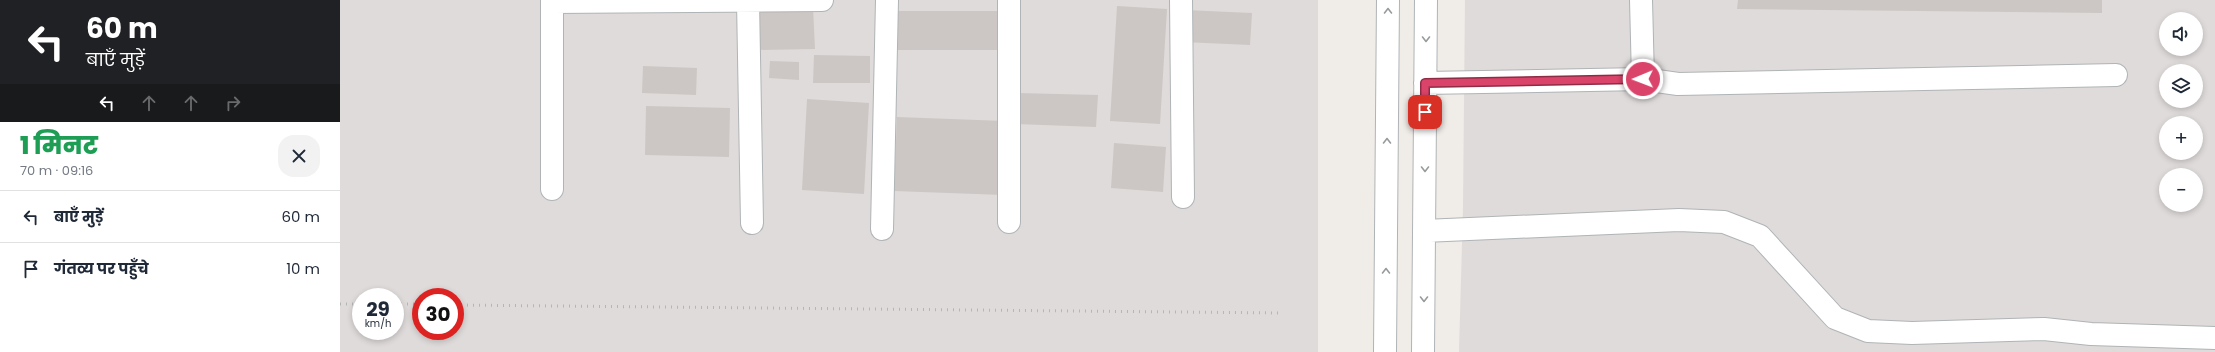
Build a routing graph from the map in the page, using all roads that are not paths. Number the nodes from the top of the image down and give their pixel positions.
1 (822, 0) edge
2 (887, 0) edge
3 (1009, 0) edge
4 (1181, 0) edge
5 (1388, 0) edge
6 (1426, 0) edge
7 (1641, 0) edge
8 (552, 1) edge
9 (748, 1) edge
10 (2116, 75) dead end
11 (1643, 79) junction
12 (1425, 83) junction
13 (552, 189) dead end
14 (1183, 197) dead end
15 (1009, 222) dead end
16 (752, 223) dead end
17 (882, 229) dead end
18 (1424, 231) junction
19 (2215, 338) edge
20 (2091, 343) edge
21 (1386, 352) edge
22 (1423, 352) edge

1 - 9 street
2 - 17 street
3 - 15 street
4 - 14 street
21 -> 5 street
6 -> 12 street
7 - 11 street
8 - 9 street
8 - 13 street
9 - 16 street
10 - 11 street
11 - 12 street
12 -> 18 street
18 - 20 street
18 -> 22 street
19 - 20 street

